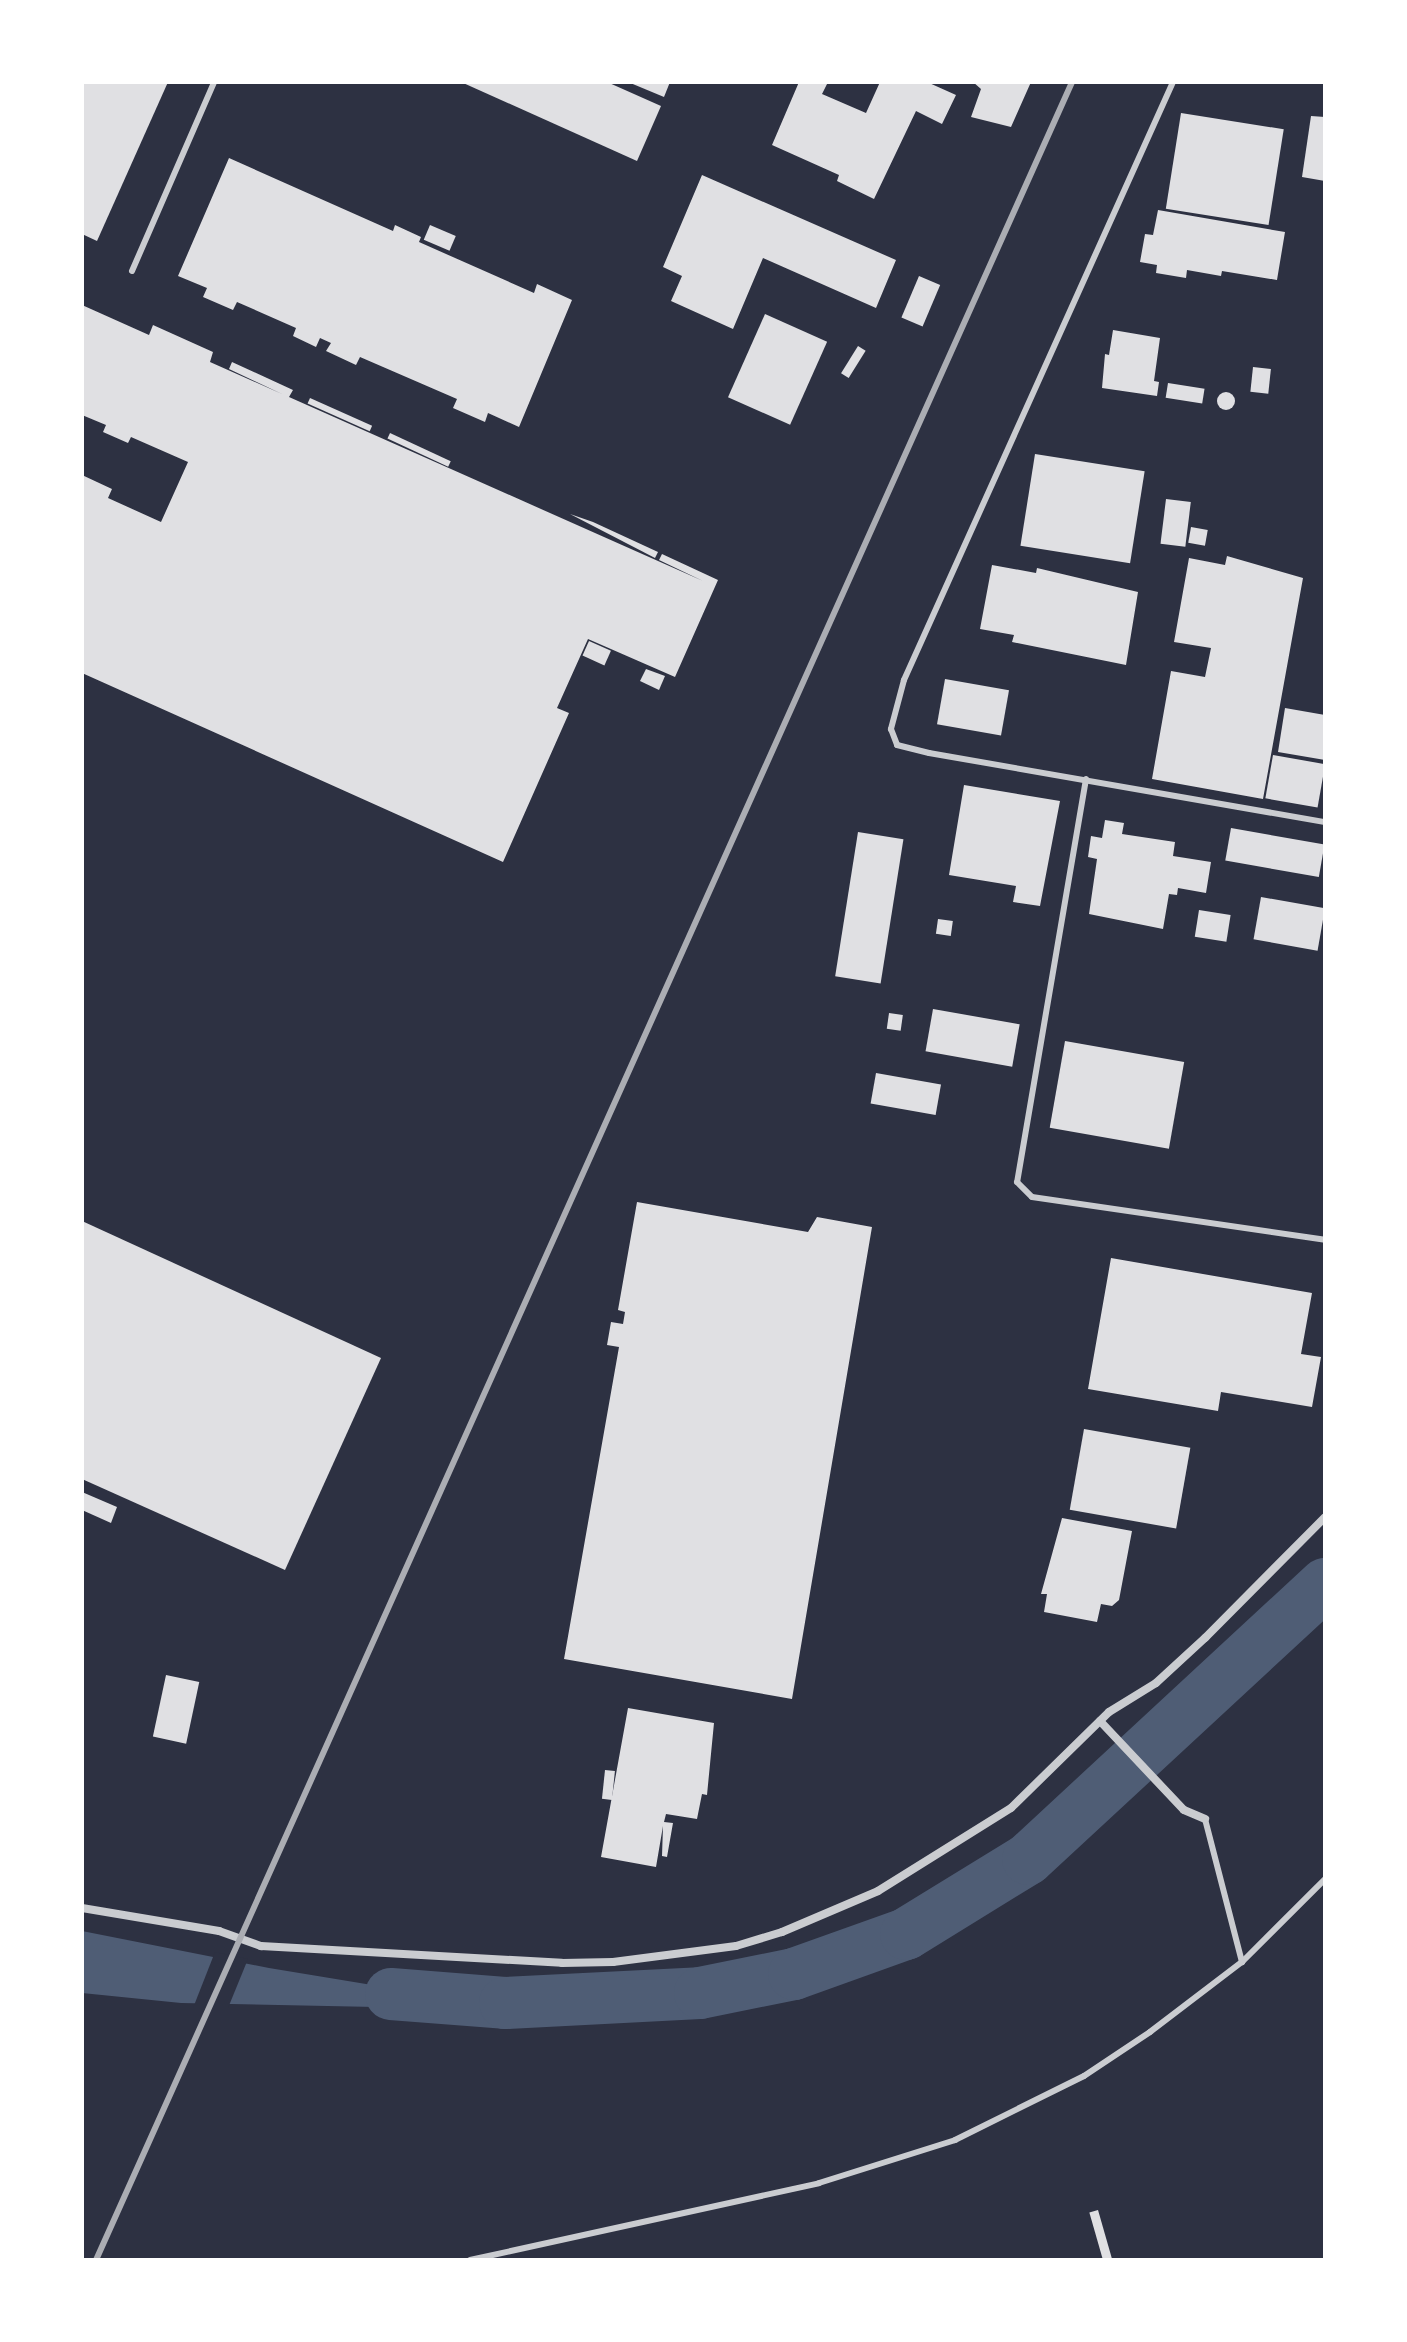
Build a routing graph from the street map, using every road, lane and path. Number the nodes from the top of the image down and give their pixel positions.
1 (214, 82) edge
2 (1173, 82) edge
3 (132, 271) dead end
4 (1086, 779) junction
5 (1325, 822) edge
6 (1325, 1240) edge
7 (1325, 1517) edge
8 (1100, 1721) junction
9 (1205, 1819) joint
10 (1325, 1879) edge
11 (82, 1908) edge
12 (1242, 1962) junction
13 (470, 2260) edge

1 - 3 lane
2 - 4 lane
4 - 5 lane
4 - 6 lane
7 - 8 street
8 - 9 street
8 - 11 street
9 - 12 lane
10 - 12 lane
12 - 13 lane

